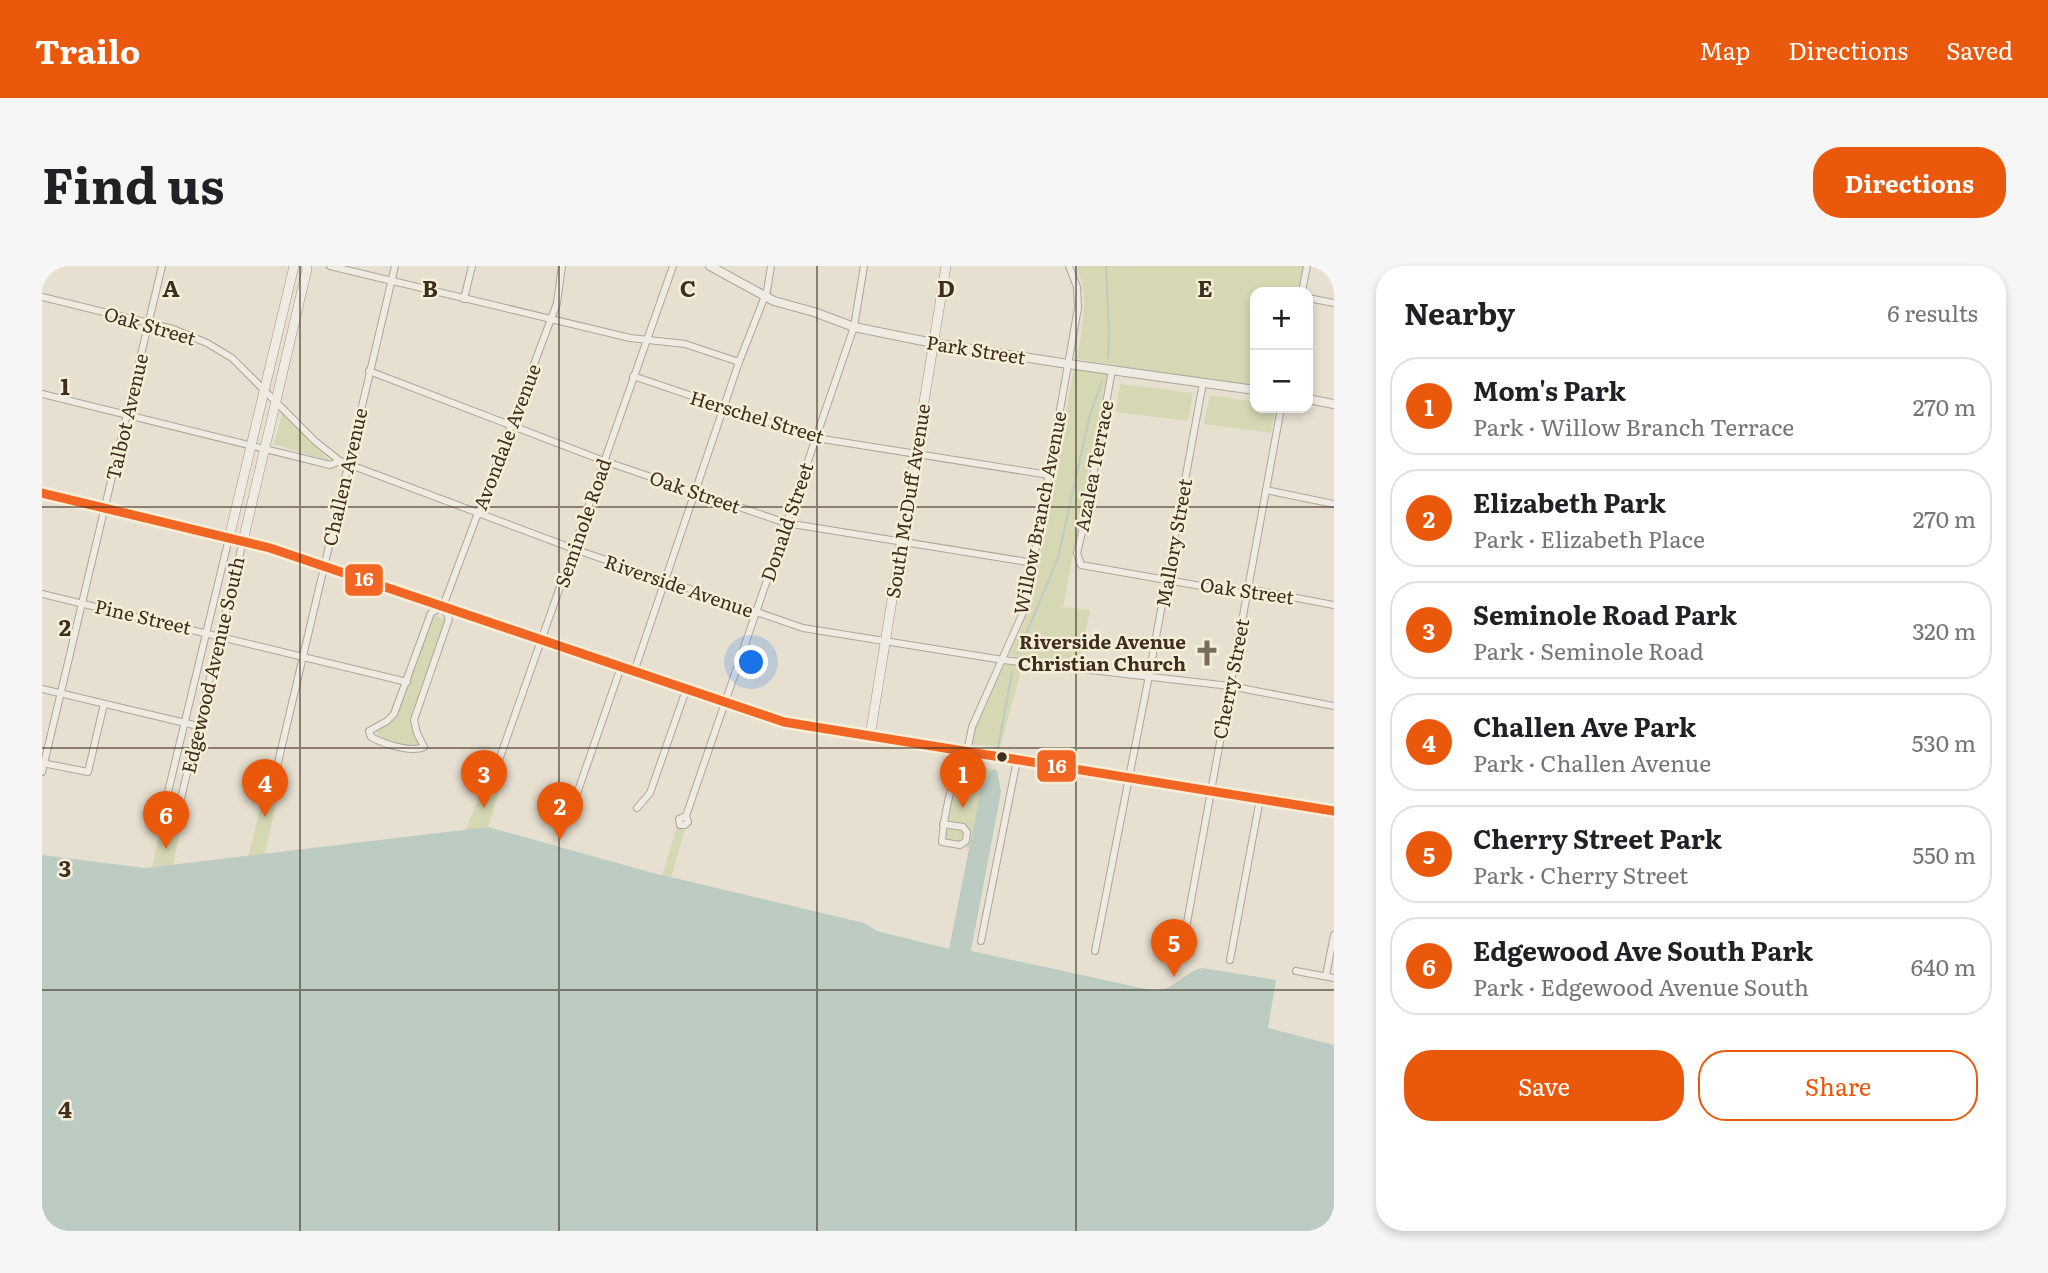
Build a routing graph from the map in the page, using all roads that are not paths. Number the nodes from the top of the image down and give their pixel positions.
1 (162, 266) edge
2 (294, 266) edge
3 (306, 266) edge
4 (330, 266) edge
5 (395, 266) edge
6 (472, 266) edge
7 (562, 266) edge
8 (673, 266) edge
9 (710, 266) edge
10 (771, 266) edge
11 (864, 266) edge
12 (946, 266) edge
13 (1069, 266) edge
14 (1307, 266) edge
15 (391, 281) junction
16 (1303, 287) edge
17 (42, 297) edge
18 (763, 297) junction
19 (464, 299) junction
20 (1313, 299) edge
21 (1334, 303) edge
22 (551, 319) junction
23 (149, 323) junction
24 (854, 327) junction
25 (645, 340) junction
26 (933, 343) junction
27 (739, 362) junction
28 (1069, 364) junction
29 (1112, 370) junction
30 (369, 371) junction
31 (633, 376) junction
32 (1203, 383) junction
33 (264, 389) junction
34 (1250, 389) edge
35 (42, 394) edge
36 (1313, 400) edge
37 (275, 401) junction
38 (1334, 404) edge
39 (725, 407) junction
40 (1281, 413) edge
41 (127, 414) junction
42 (512, 426) junction
43 (816, 438) junction
44 (251, 444) junction
45 (264, 447) junction
46 (916, 454) junction
47 (604, 461) junction
48 (344, 462) junction
49 (1049, 475) junction
50 (1266, 491) junction
51 (42, 493) edge
52 (695, 493) junction
53 (1334, 504) edge
54 (104, 508) junction
55 (478, 512) junction
56 (786, 523) junction
57 (229, 538) junction
58 (243, 541) junction
59 (901, 542) junction
60 (574, 549) junction
61 (1078, 561) joint
62 (1034, 563) junction
63 (324, 566) junction
64 (1167, 579) junction
65 (665, 582) junction
66 (1248, 591) junction
67 (42, 594) edge
68 (82, 603) junction
69 (1334, 605) edge
70 (443, 607) junction
71 (756, 613) junction
72 (206, 632) junction
73 (220, 635) junction
74 (542, 640) junction
75 (885, 642) junction
76 (303, 656) junction
77 (1003, 660) junction
78 (621, 667) junction
79 (634, 672) junction
80 (1149, 677) junction
81 (407, 682) junction
82 (1230, 686) junction
83 (42, 689) edge
84 (686, 690) junction
85 (60, 693) junction
86 (725, 703) junction
87 (104, 704) junction
88 (1334, 706) edge
89 (185, 723) junction
90 (198, 726) junction
91 (870, 736) junction
92 (965, 751) junction
93 (1017, 760) junction
94 (43, 763) edge
95 (276, 771) dead end
96 (42, 772) edge
97 (1130, 778) junction
98 (492, 780) dead end
99 (1211, 791) junction
100 (1260, 799) junction
101 (573, 805) dead end
102 (637, 808) dead end
103 (1334, 811) edge
104 (686, 816) dead end
105 (943, 824) junction
106 (1334, 935) edge
107 (981, 941) dead end
108 (1182, 950) dead end
109 (1095, 951) dead end
110 (1230, 960) dead end
111 (1297, 971) dead end
112 (1330, 976) edge

1 - 23 street, Talbot Avenue
2 - 33 main road, Edgewood Avenue South
3 - 37 main road, Edgewood Avenue South
4 - 15 street
5 - 15 street, Challen Avenue
6 - 19 street
7 - 22 street, Avondale Avenue
8 - 25 street, Seminole Road
9 - 18 street, Park Street
10 - 18 street
11 - 24 street, Donald Street
12 - 26 main road, South McDuff Avenue
13 - 28 street, Willow Branch Avenue
14 - 16 street
15 - 19 street
15 - 30 street, Challen Avenue
17 - 23 street, Oak Street
18 - 24 street, Park Street
18 - 27 street
19 - 22 street
20 - 21 street
22 - 25 street
22 - 42 street, Avondale Avenue
23 - 33 street, Oak Street
23 - 41 street, Talbot Avenue
24 - 26 street, Park Street
24 - 43 street, Donald Street
25 - 27 street
25 - 31 street, Seminole Road
26 - 28 street, Park Street
26 - 46 main road, South McDuff Avenue
27 - 39 street
28 - 29 street, Park Street
28 - 49 street, Willow Branch Avenue
29 - 32 street, Park Street
29 - 61 street, Azalea Terrace
30 - 42 street, Oak Street
30 - 48 street, Challen Avenue
31 - 39 street, Herschel Street
31 - 47 street, Seminole Road
32 - 34 street, Park Street
32 - 64 street, Mallory Street
33 - 37 street, Oak Street
33 - 44 main road, Edgewood Avenue South
35 - 41 street, Riverside Avenue
36 - 38 street
37 - 45 main road, Edgewood Avenue South
37 - 48 street, Oak Street
39 - 43 street, Herschel Street
39 - 52 street
40 - 50 street, Cherry Street
41 - 44 street, Riverside Avenue
41 - 54 street, Talbot Avenue
42 - 47 street, Oak Street
42 - 55 street, Avondale Avenue
43 - 46 street, Herschel Street
43 - 56 street, Donald Street
44 - 45 street, Riverside Avenue
44 - 57 main road, Edgewood Avenue South
45 - 48 street, Riverside Avenue
45 - 58 main road, Edgewood Avenue South
46 - 49 street, Herschel Street
46 - 59 main road, South McDuff Avenue
47 - 52 street, Oak Street
47 - 60 street, Seminole Road
48 - 55 street, Riverside Avenue
48 - 63 street, Challen Avenue
49 - 62 street, Willow Branch Avenue
50 - 53 street
50 - 66 street, Cherry Street
51 - 54 main road
52 - 56 street, Oak Street
52 - 65 street
54 - 57 main road
54 - 68 street, Talbot Avenue
55 - 60 street, Riverside Avenue
55 - 70 street, Avondale Avenue
56 - 59 street, Oak Street
56 - 71 street, Donald Street
57 - 58 main road
57 - 72 street, Edgewood Avenue South
58 - 63 main road
58 - 73 street, Edgewood Avenue South
59 - 62 street, Oak Street
59 - 75 main road, South McDuff Avenue
60 - 65 street, Riverside Avenue
60 - 74 street, Seminole Road
61 - 64 street, Oak Street
62 - 77 street, Willow Branch Avenue
63 - 70 main road
63 - 76 street, Challen Avenue
64 - 66 street, Oak Street
64 - 80 street, Mallory Street
65 - 71 street, Riverside Avenue
65 - 79 street
66 - 69 street, Oak Street
66 - 82 street, Cherry Street
67 - 68 street, Pine Street
68 - 72 street, Pine Street
68 - 85 street, Talbot Avenue
70 - 74 main road
70 - 81 street
70 - 81 street
71 - 75 street, Riverside Avenue
71 - 86 street, Donald Street
72 - 73 street, Pine Street
72 - 89 street, Edgewood Avenue South
73 - 76 street, Pine Street
73 - 90 street, Edgewood Avenue South
74 - 78 main road
74 - 98 street, Seminole Road
75 - 77 street, Riverside Avenue
75 - 91 main road, South McDuff Avenue
76 - 81 street, Pine Street
76 - 95 street, Challen Avenue
77 - 80 street, Riverside Avenue
77 - 92 street, Willow Branch Avenue
78 - 79 main road
78 - 101 street
79 - 84 main road
80 - 82 street, Riverside Avenue
80 - 97 street, Mallory Street
82 - 88 street, Riverside Avenue
82 - 99 street, Cherry Street
83 - 85 street
84 - 86 main road
84 - 102 street
85 - 87 street
85 - 94 street, Talbot Avenue
86 - 91 main road
86 - 104 street, Donald Street
87 - 89 street
87 - 94 street
89 - 90 street
89 - 90 street, Edgewood Avenue South
91 - 92 main road
92 - 93 main road
92 - 105 street, Willow Branch Avenue
93 - 97 main road
93 - 107 street
94 - 96 street, Talbot Avenue
97 - 99 main road
97 - 109 street, Mallory Street
99 - 100 main road
99 - 108 street, Cherry Street
100 - 103 main road
100 - 110 street
105 - 105 street
106 - 112 street
111 - 112 street

